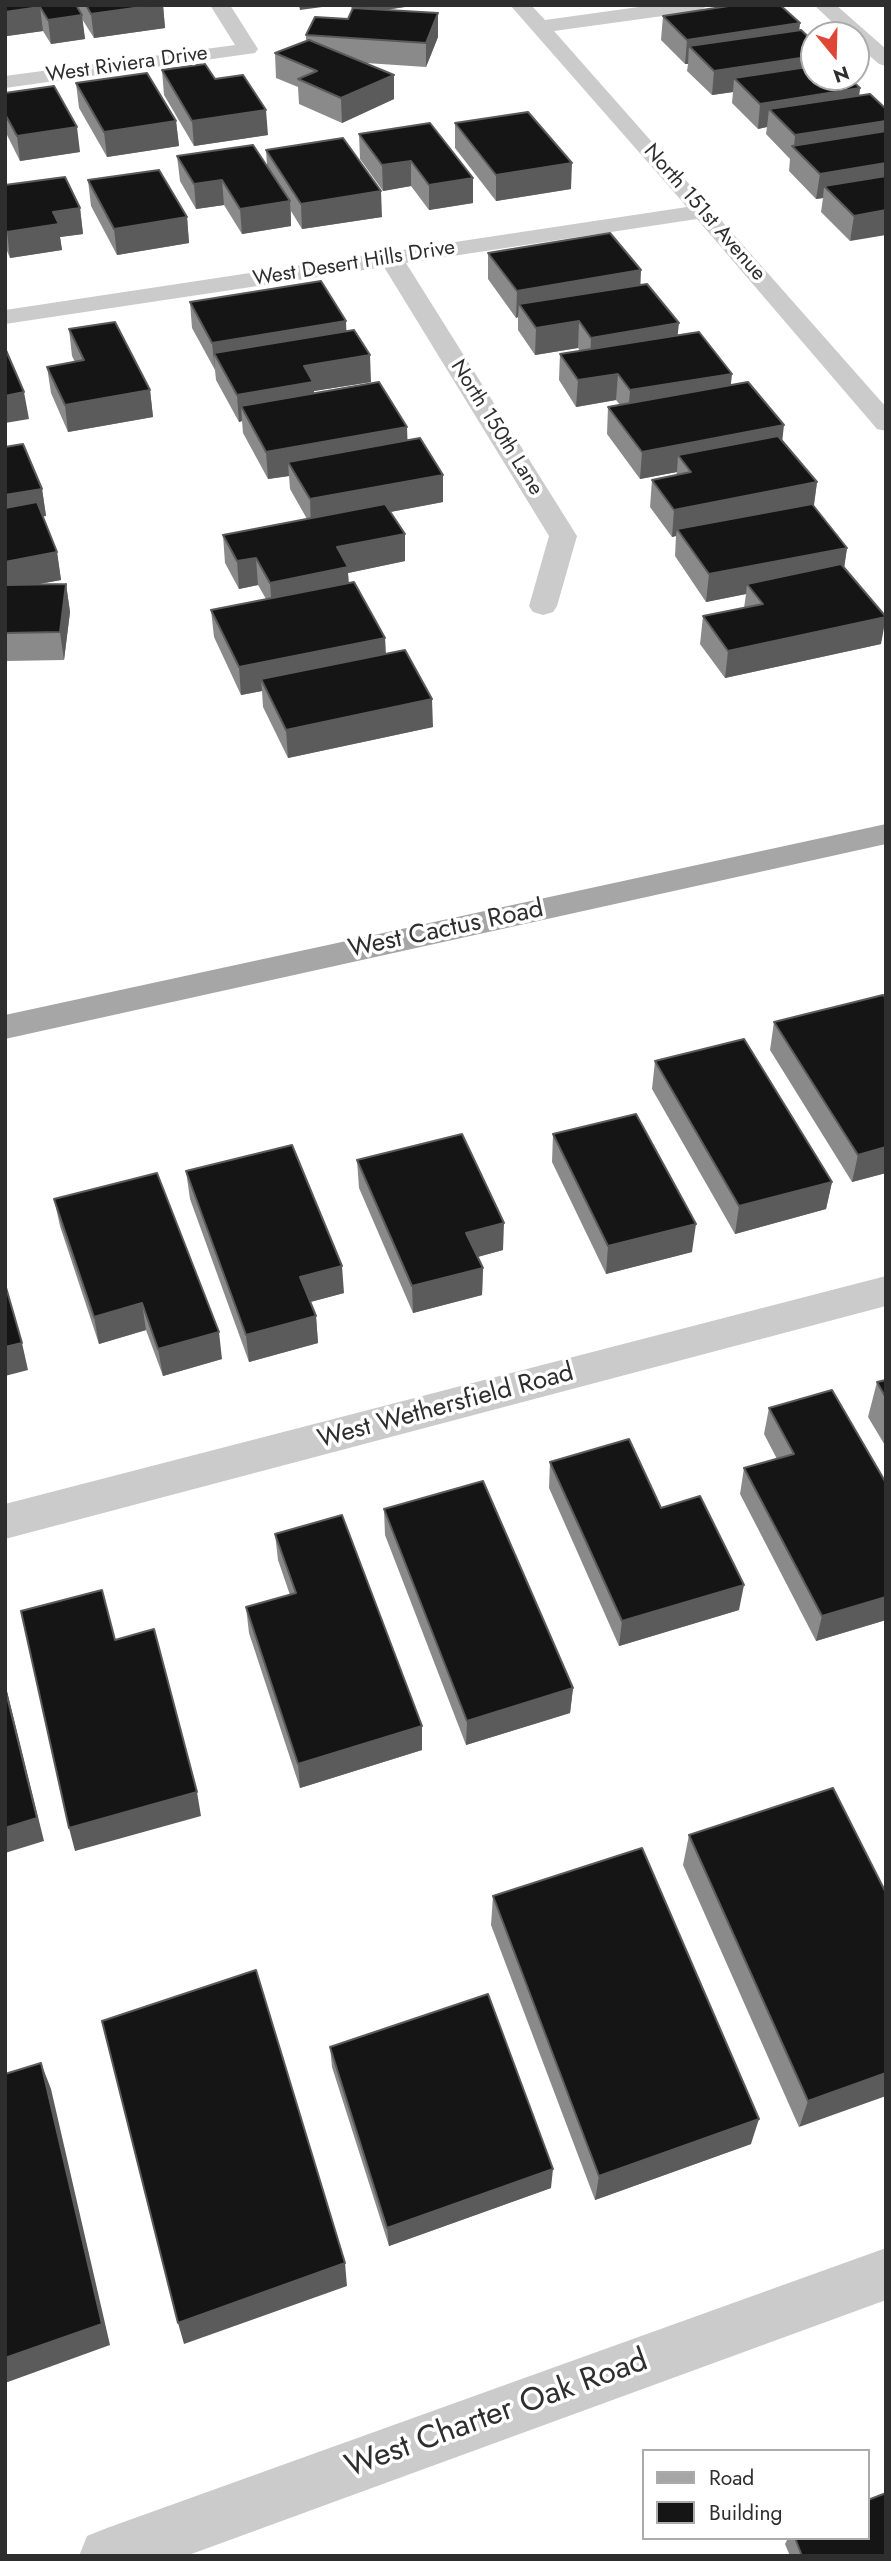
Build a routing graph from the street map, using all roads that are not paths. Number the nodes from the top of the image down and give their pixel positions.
1 (220, 5) edge
2 (520, 5) edge
3 (699, 5) edge
4 (824, 5) edge
5 (539, 27) junction
6 (886, 60) edge
7 (5, 82) edge
8 (703, 211) junction
9 (391, 258) junction
10 (5, 317) edge
11 (886, 423) edge
12 (542, 606) dead end
13 (886, 834) edge
14 (5, 1027) edge
15 (886, 1291) edge
16 (5, 1522) edge
17 (886, 2274) edge
18 (107, 2556) edge

1 - 7 street, West Riviera Drive
2 - 5 street, North 151st Avenue
3 - 5 street
4 - 6 street
5 - 8 street, North 151st Avenue
8 - 9 street, West Desert Hills Drive
8 - 11 street, North 151st Avenue
9 - 10 street, West Desert Hills Drive
9 - 12 street, North 150th Lane
13 - 14 main road, West Cactus Road
15 - 16 street, West Wethersfield Road
17 - 18 street, West Charter Oak Road

